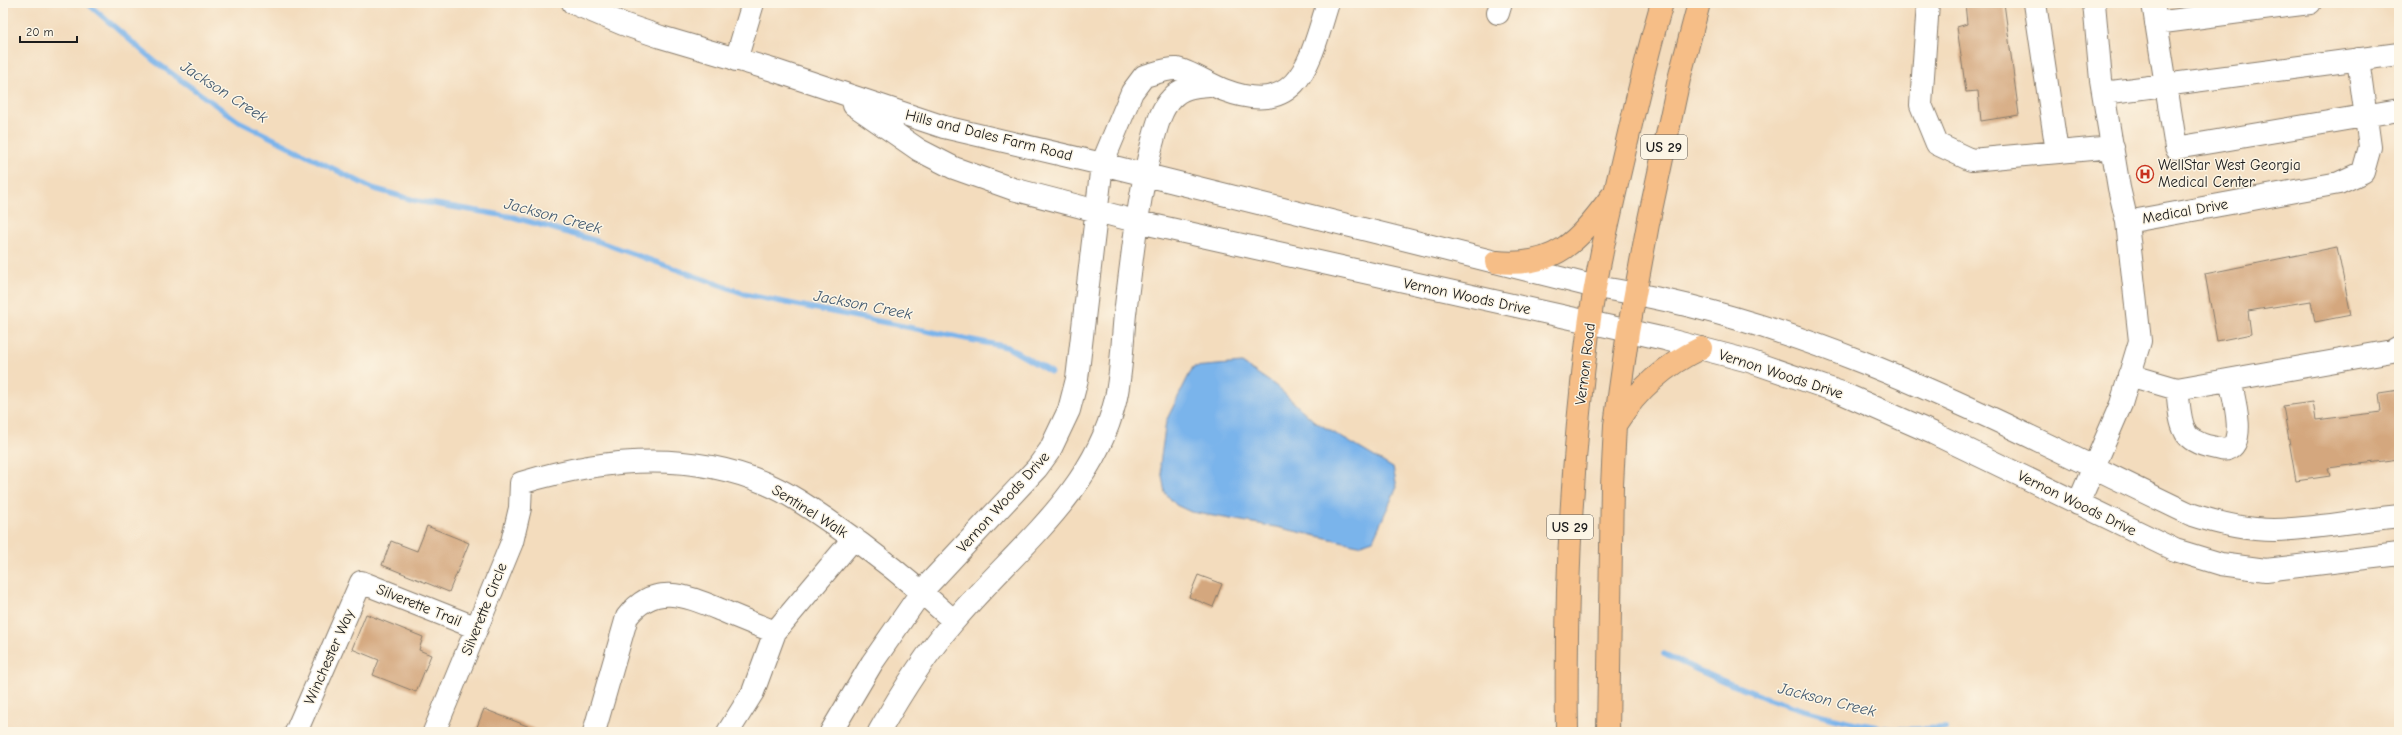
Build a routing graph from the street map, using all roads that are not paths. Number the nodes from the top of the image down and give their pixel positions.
1 (573, 3) edge
2 (753, 3) edge
3 (1328, 3) edge
4 (1699, 3) edge
5 (1928, 3) edge
6 (2035, 3) edge
7 (2094, 3) edge
8 (2310, 3) edge
9 (1658, 6) edge
10 (2154, 13) edge
11 (2399, 54) edge
12 (2358, 59) junction
13 (736, 60) junction
14 (1209, 85) junction
15 (2166, 85) junction
16 (831, 89) junction
17 (2104, 93) junction
18 (2399, 110) edge
19 (2366, 114) junction
20 (2113, 147) junction
21 (2057, 152) junction
22 (1102, 164) junction
23 (1144, 175) junction
24 (1614, 193) junction
25 (1096, 210) junction
26 (1139, 222) junction
27 (2128, 222) junction
28 (1496, 262) junction
29 (1596, 287) junction
30 (1636, 293) junction
31 (1590, 323) junction
32 (1628, 332) junction
33 (2399, 347) edge
34 (1701, 348) junction
35 (2129, 375) junction
36 (2230, 380) junction
37 (2177, 389) junction
38 (1615, 425) junction
39 (2095, 468) junction
40 (521, 483) joint
41 (2078, 504) junction
42 (2399, 516) edge
43 (854, 538) junction
44 (2399, 554) edge
45 (361, 582) joint
46 (922, 592) junction
47 (954, 621) junction
48 (477, 628) junction
49 (775, 632) junction
50 (296, 732) edge
51 (434, 732) edge
52 (594, 732) edge
53 (728, 732) edge
54 (831, 732) edge
55 (879, 732) edge
56 (1567, 732) edge
57 (1608, 732) edge

1 - 13 street, Hills and Dales Farm Road
2 - 13 street
3 - 14 street, Vernon Woods Drive
4 - 30 main road, US 29
5 - 21 street
6 - 21 street
7 - 17 street, Medical Drive
8 - 10 street
9 - 24 main road, Vernon Road / US 29
10 - 15 street
11 - 12 street
12 - 15 street
12 - 19 street, Medical Drive
13 - 16 street, Hills and Dales Farm Road
14 - 22 street, Vernon Woods Drive
14 - 23 street
15 - 17 street
15 - 19 street
16 - 22 street, Hills and Dales Farm Road
16 - 25 street, Hills and Dales Farm Road
17 - 20 street, Medical Drive
18 - 19 street
19 - 27 street, Medical Drive
20 - 21 street
20 - 27 street, Medical Drive
22 - 23 street
22 - 25 street, Vernon Woods Drive
23 - 26 street
23 - 28 street
24 - 28 main road
24 - 29 main road, Vernon Road / US 29
25 - 26 street, Hills and Dales Farm Road
25 - 46 street, Vernon Woods Drive
26 - 31 street, Vernon Woods Drive
26 - 47 street
27 - 35 street, Medical Drive
28 - 29 street
29 - 30 street
29 - 31 main road, Vernon Road / US 29
30 - 32 main road, US 29
30 - 39 street
31 - 32 street, Vernon Woods Drive
31 - 56 main road, Vernon Road / US 29
32 - 34 street, Vernon Woods Drive
32 - 38 main road, US 29
33 - 36 street
34 - 38 main road
34 - 41 street, Vernon Woods Drive
35 - 37 street
35 - 39 street, Medical Drive
36 - 37 street
36 - 37 street
38 - 57 main road, US 29
39 - 41 street, Medical Drive
39 - 42 street
40 - 43 street, Sentinel Walk
40 - 48 street, Silverette Circle
41 - 44 street, Vernon Woods Drive
43 - 46 street, Sentinel Walk
43 - 49 street
45 - 48 street, Silverette Trail
45 - 50 street, Winchester Way
46 - 47 street, Sentinel Walk
46 - 54 street, Vernon Woods Drive
47 - 55 street
48 - 51 street, Silverette Circle
49 - 52 street
49 - 53 street

